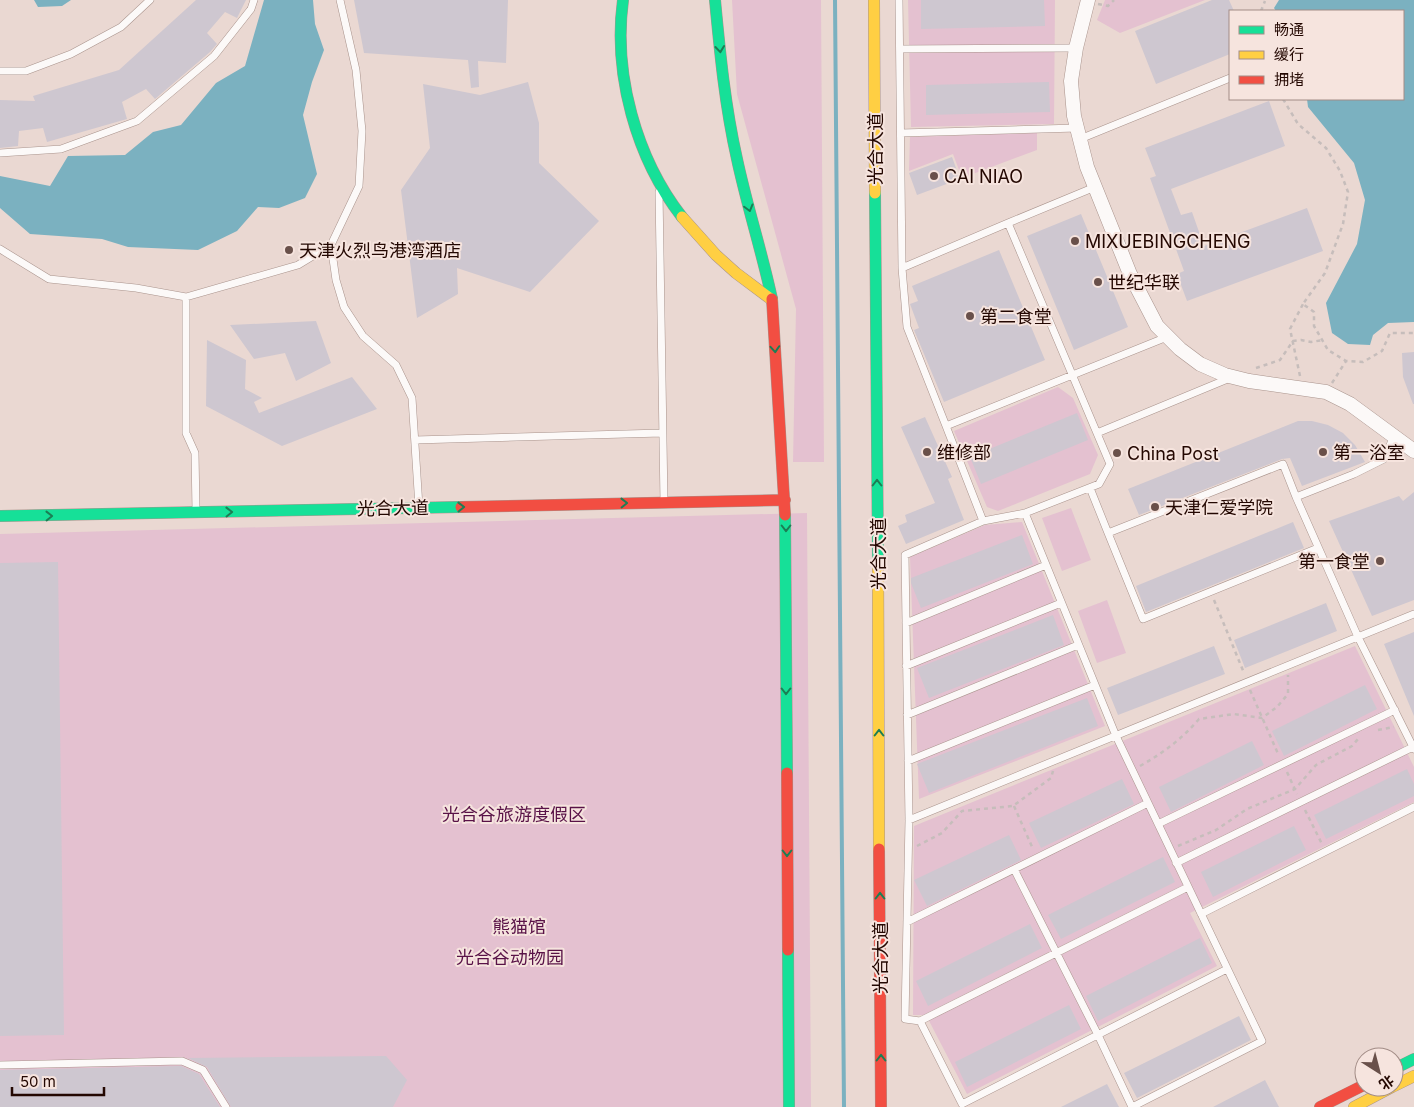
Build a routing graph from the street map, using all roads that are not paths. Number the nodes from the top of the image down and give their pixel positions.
1 (150, 0) edge
2 (254, 0) edge
3 (340, 0) edge
4 (623, 0) edge
5 (715, 0) edge
6 (874, 0) edge
7 (899, 0) edge
8 (1086, 0) edge
9 (1076, 48) junction
10 (900, 49) junction
11 (0, 71) edge
12 (1229, 78) edge
13 (901, 133) junction
14 (1079, 133) junction
15 (0, 153) edge
16 (659, 183) junction
17 (1095, 188) junction
18 (1008, 223) junction
19 (330, 245) junction
20 (0, 249) edge
21 (902, 268) junction
22 (186, 297) junction
23 (772, 300) junction
24 (1167, 336) junction
25 (1072, 375) junction
26 (1233, 377) junction
27 (946, 426) junction
28 (662, 433) junction
29 (1097, 433) junction
30 (1394, 436) junction
31 (414, 440) junction
32 (1414, 451) edge
33 (1090, 488) junction
34 (1296, 497) junction
35 (785, 500) junction
36 (664, 502) junction
37 (419, 508) junction
38 (196, 513) junction
39 (1025, 513) junction
40 (0, 516) edge
41 (983, 521) junction
42 (1108, 533) junction
43 (1318, 548) junction
44 (1046, 566) junction
45 (1061, 603) junction
46 (1414, 614) edge
47 (906, 623) junction
48 (1358, 637) junction
49 (1078, 645) junction
50 (906, 666) junction
51 (1095, 685) junction
52 (1395, 710) junction
53 (907, 715) junction
54 (1116, 736) junction
55 (1414, 748) edge
56 (908, 760) junction
57 (1148, 803) junction
58 (1414, 807) edge
59 (909, 820) junction
60 (1158, 824) junction
61 (1176, 862) junction
62 (1014, 869) junction
63 (1188, 887) junction
64 (1201, 914) junction
65 (907, 922) junction
66 (1056, 953) junction
67 (1227, 969) junction
68 (920, 1021) junction
69 (1098, 1035) junction
70 (0, 1065) edge
71 (1354, 1090) edge
72 (1374, 1097) edge
73 (963, 1106) edge
74 (226, 1107) edge
75 (789, 1107) edge
76 (881, 1107) edge
77 (1320, 1107) edge
78 (1354, 1107) edge

1 - 11 lane
2 - 15 lane
3 - 19 lane
4 - 16 street
5 -> 23 street
76 -> 6 street, 光合大道
7 - 10 lane
8 - 9 street
9 - 10 lane
9 - 14 street
10 - 13 lane
12 - 14 lane
13 - 14 lane
13 - 21 lane
14 - 17 street
16 - 23 street
16 - 28 lane
17 - 18 lane
17 - 24 street
18 - 21 lane
18 - 25 lane
19 - 22 lane
19 - 31 lane
20 - 22 lane
21 - 27 lane
22 - 38 lane
23 -> 35 street
24 - 25 lane
24 - 26 street
25 - 27 lane
25 - 29 lane
26 - 29 lane
26 - 30 street
27 - 41 lane
28 - 31 lane
28 - 36 lane
29 - 33 lane
30 - 32 street
30 - 34 lane
31 - 37 lane
33 - 39 lane
33 - 42 lane
34 - 42 lane
34 - 43 lane
35 - 36 street, 光合大道
35 -> 75 street
37 -> 36 street, 光合大道
38 -> 37 street, 光合大道
40 -> 38 street, 光合大道
39 - 41 lane
39 - 44 lane
41 - 47 lane
42 - 43 lane
43 - 48 lane
44 - 45 lane
44 - 47 lane
45 - 49 lane
45 - 50 lane
46 - 48 lane
47 - 50 lane
48 - 52 lane
48 - 54 lane
49 - 51 lane
49 - 53 lane
50 - 53 lane
51 - 54 lane
51 - 56 lane
52 - 55 lane
52 - 60 lane
53 - 56 lane
54 - 57 lane
54 - 59 lane
55 - 61 lane
56 - 59 lane
57 - 60 lane
57 - 62 lane
58 - 64 lane
59 - 65 lane
60 - 61 lane
61 - 63 lane
62 - 65 lane
62 - 66 lane
63 - 64 lane
63 - 66 lane
64 - 67 lane
65 - 68 lane
66 - 68 lane
66 - 69 lane
67 - 69 lane
67 - 69 lane
68 - 73 lane
69 - 73 lane
70 - 74 lane
71 - 77 street
72 - 78 street

